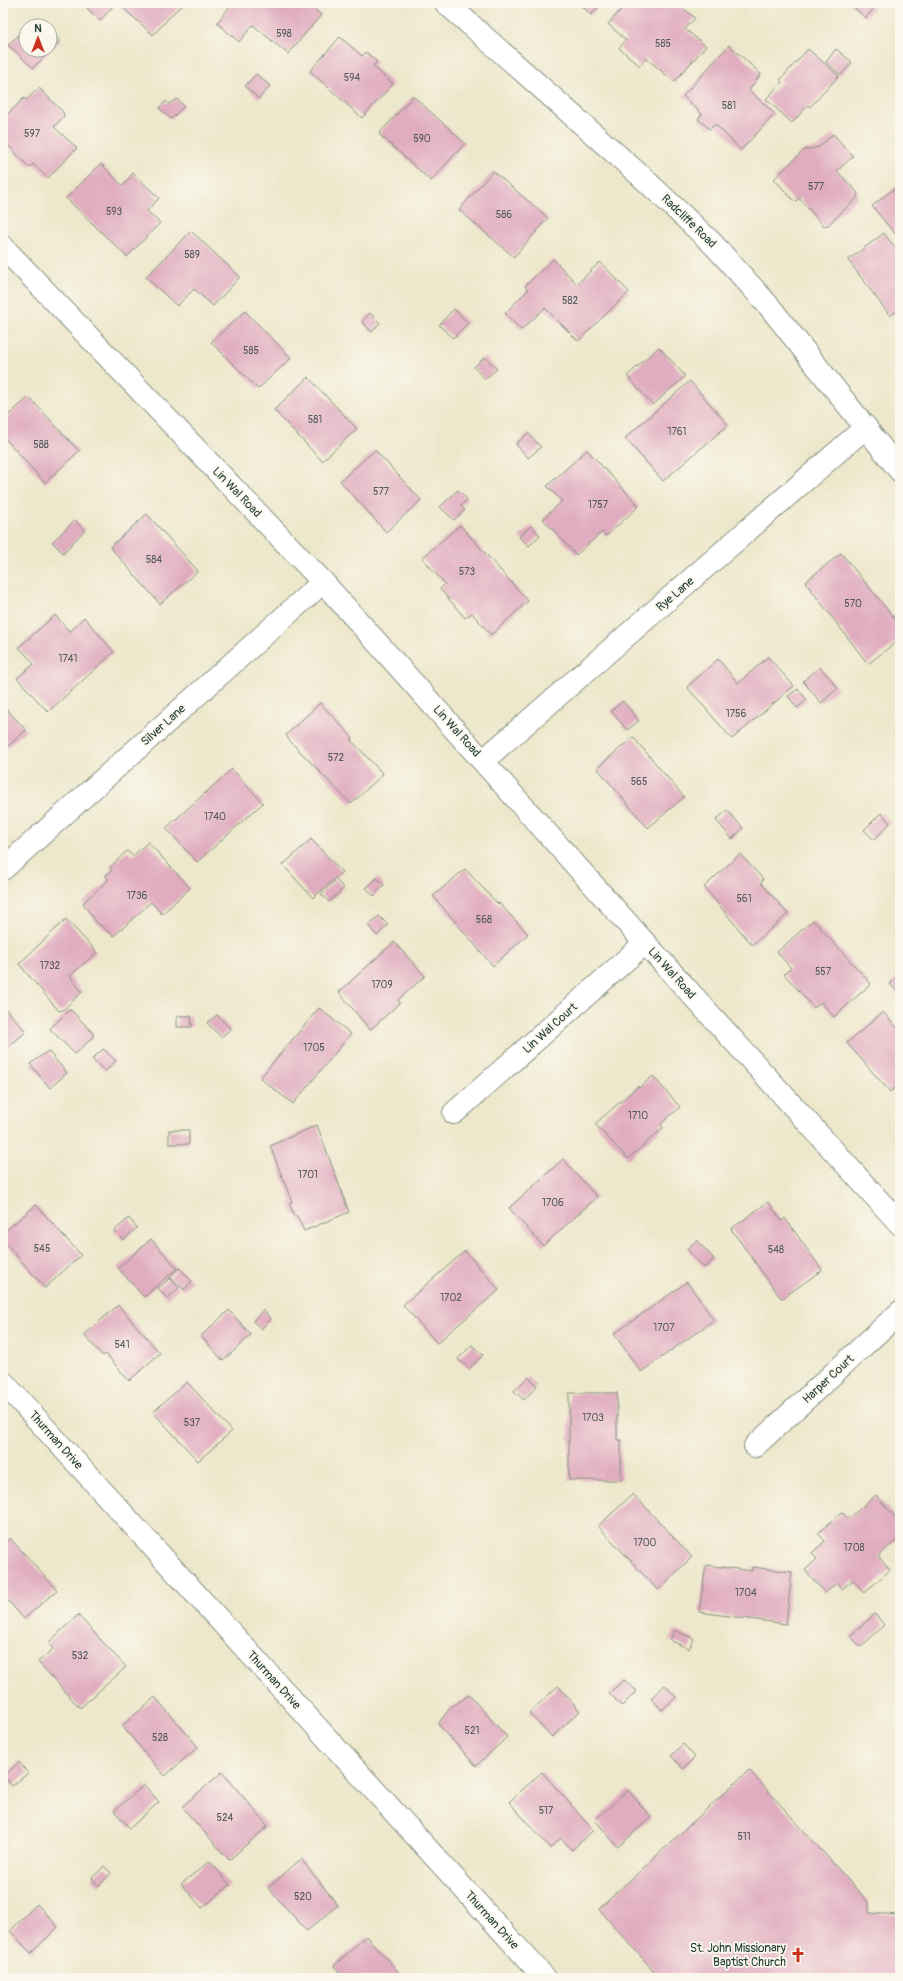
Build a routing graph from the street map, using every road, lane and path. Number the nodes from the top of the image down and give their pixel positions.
1 (446, 3) edge
2 (3, 247) edge
3 (866, 427) junction
4 (900, 471) edge
5 (323, 582) junction
6 (484, 760) junction
7 (3, 869) edge
8 (645, 943) junction
9 (454, 1113) dead end
10 (900, 1224) edge
11 (900, 1312) edge
12 (3, 1382) edge
13 (755, 1446) dead end
14 (545, 1978) edge

1 - 3 street, Radcliffe Road
2 - 5 street, Lin Wal Road
3 - 4 street, Radcliffe Road
3 - 6 street, Rye Lane
5 - 6 street, Lin Wal Road
5 - 7 street, Silver Lane
6 - 8 street, Lin Wal Road
8 - 9 street, Lin Wal Court
8 - 10 street, Lin Wal Road
11 - 13 street, Harper Court
12 - 14 street, Thurman Drive

